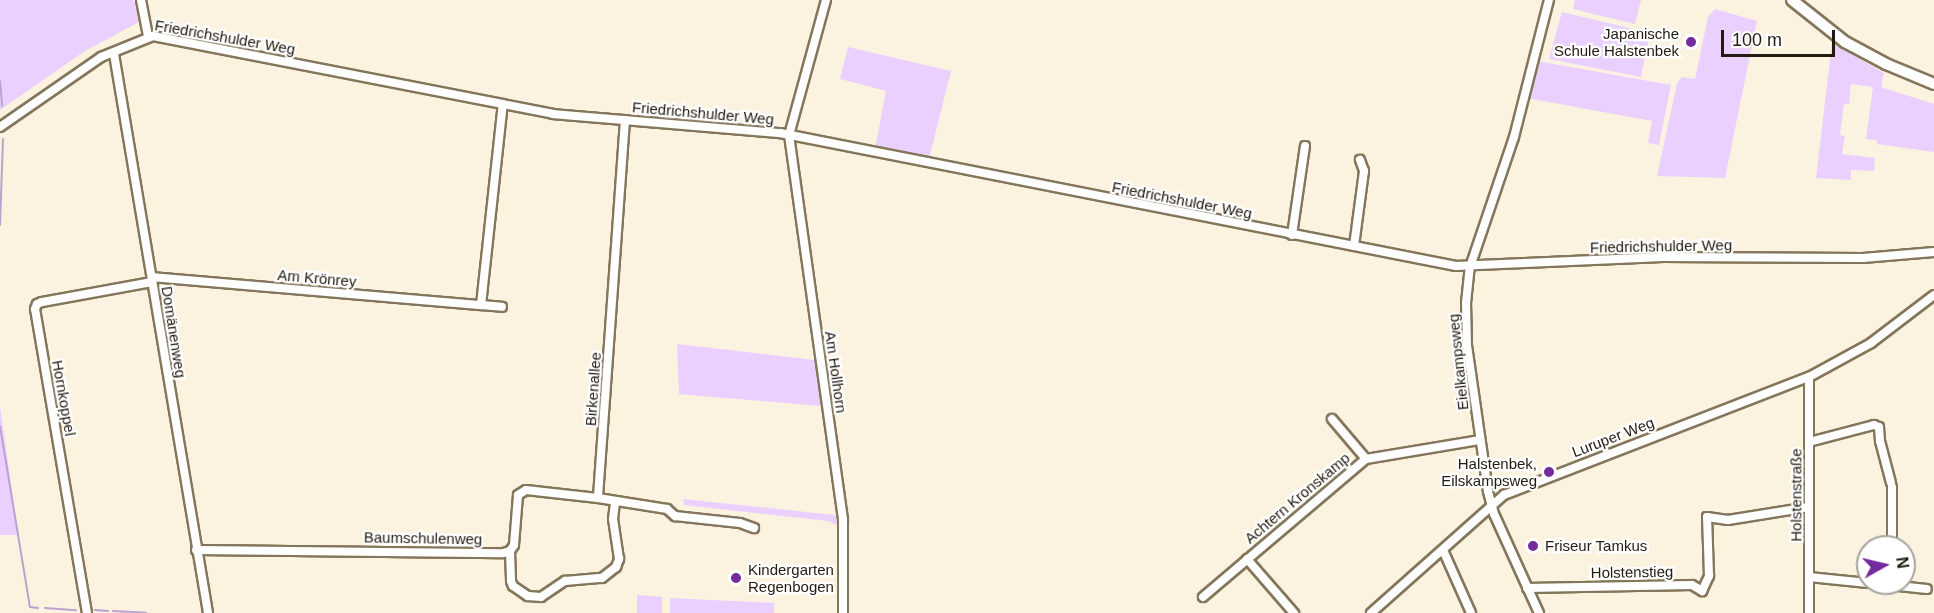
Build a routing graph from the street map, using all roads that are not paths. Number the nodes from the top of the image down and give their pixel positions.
1 (141, 0) edge
2 (826, 0) edge
3 (1549, 0) edge
4 (1792, 0) edge
5 (148, 36) junction
6 (114, 54) junction
7 (1934, 84) edge
8 (503, 104) junction
9 (625, 120) junction
10 (0, 127) edge
11 (789, 135) junction
12 (1305, 146) dead end
13 (1360, 160) dead end
14 (1292, 235) junction
15 (1354, 246) junction
16 (1934, 252) edge
17 (1470, 267) junction
18 (152, 279) junction
19 (1934, 295) edge
20 (481, 305) junction
21 (502, 307) dead end
22 (1809, 377) junction
23 (1332, 419) dead end
24 (1480, 440) junction
25 (1809, 442) junction
26 (1366, 459) junction
27 (598, 498) junction
28 (615, 502) junction
29 (1492, 504) junction
30 (1809, 507) junction
31 (754, 528) dead end
32 (1892, 535) edge
33 (196, 550) junction
34 (1443, 550) junction
35 (510, 551) junction
36 (1246, 559) junction
37 (1809, 578) junction
38 (1856, 582) edge
39 (1916, 587) edge
40 (1527, 588) junction
41 (1928, 589) dead end
42 (1203, 597) dead end
43 (87, 613) edge
44 (208, 613) edge
45 (843, 613) edge
46 (1294, 613) edge
47 (1371, 613) edge
48 (1471, 613) edge
49 (1539, 613) edge
50 (1809, 613) edge

1 - 5 street
2 - 11 street
3 - 17 street, Eielkampsweg
4 - 7 main road
5 - 6 street, Friedrichshulder Weg
5 - 8 street, Friedrichshulder Weg
6 - 10 street, Friedrichshulder Weg
6 - 18 street, Domänenweg
8 - 9 street, Friedrichshulder Weg
8 - 20 street
9 - 11 street, Friedrichshulder Weg
9 - 27 street, Birkenallee
11 - 14 street, Friedrichshulder Weg
11 - 45 street, Am Hollhorn
12 - 14 street
13 - 15 street
14 - 15 street, Friedrichshulder Weg
15 - 17 street, Friedrichshulder Weg
16 - 17 street, Friedrichshulder Weg
17 - 24 street, Eielkampsweg
18 - 20 street, Am Krönrey
18 - 33 street, Domänenweg
18 - 43 street, Hornkoppel
19 - 22 street, Luruper Weg
20 - 21 street, Am Krönrey
22 - 25 street, Holstenstraße
22 - 29 street, Luruper Weg
23 - 26 street, Achtern Kronskamp
24 - 26 street, Achtern Kronskamp
24 - 29 street, Eielkampsweg
25 - 30 street, Holstenstraße
25 - 32 street
26 - 36 street, Achtern Kronskamp
27 - 28 street
27 - 35 street
28 - 31 street
28 - 35 street
29 - 34 street, Luruper Weg
29 - 40 street, Eielkampsweg
30 - 37 street, Holstenstraße
30 - 40 street, Holstenstieg
33 - 35 street, Baumschulenweg
33 - 44 street, Domänenweg
34 - 47 street, Luruper Weg
34 - 48 street
36 - 42 street, Achtern Kronskamp
36 - 46 street, Achtern Kronskamp
37 - 38 street
37 - 50 street, Holstenstraße
39 - 41 street
40 - 49 street, Eielkampsweg

